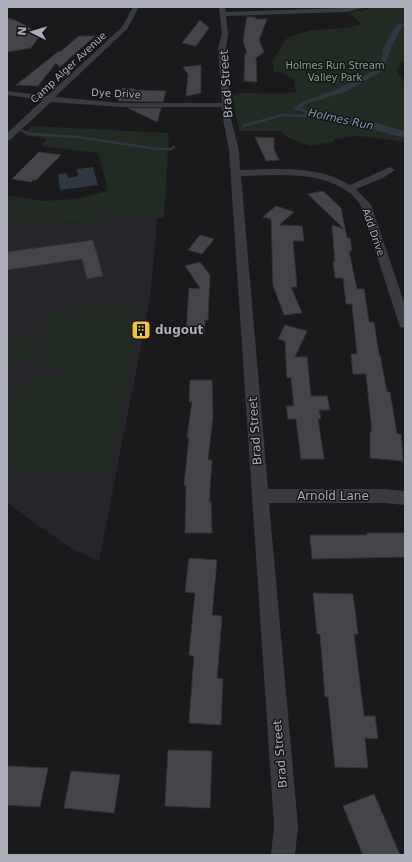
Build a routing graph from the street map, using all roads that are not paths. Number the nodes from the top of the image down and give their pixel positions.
1 (136, 7) edge
2 (364, 7) edge
3 (223, 10) edge
4 (7, 93) edge
5 (49, 99) junction
6 (226, 105) junction
7 (7, 138) edge
8 (390, 170) dead end
9 (235, 173) junction
10 (350, 188) junction
11 (405, 324) edge
12 (260, 496) junction
13 (405, 498) edge
14 (284, 855) edge

1 - 5 street, Camp Alger Avenue
2 - 3 street
3 - 6 street, Brad Street
4 - 5 street, Dye Drive
5 - 6 street, Dye Drive
5 - 7 street, Camp Alger Avenue
6 - 9 street, Brad Street
8 - 10 street
9 - 10 street, Add Drive
9 - 12 street, Brad Street
10 - 11 street, Add Drive
12 - 13 street, Arnold Lane
12 - 14 street, Brad Street

